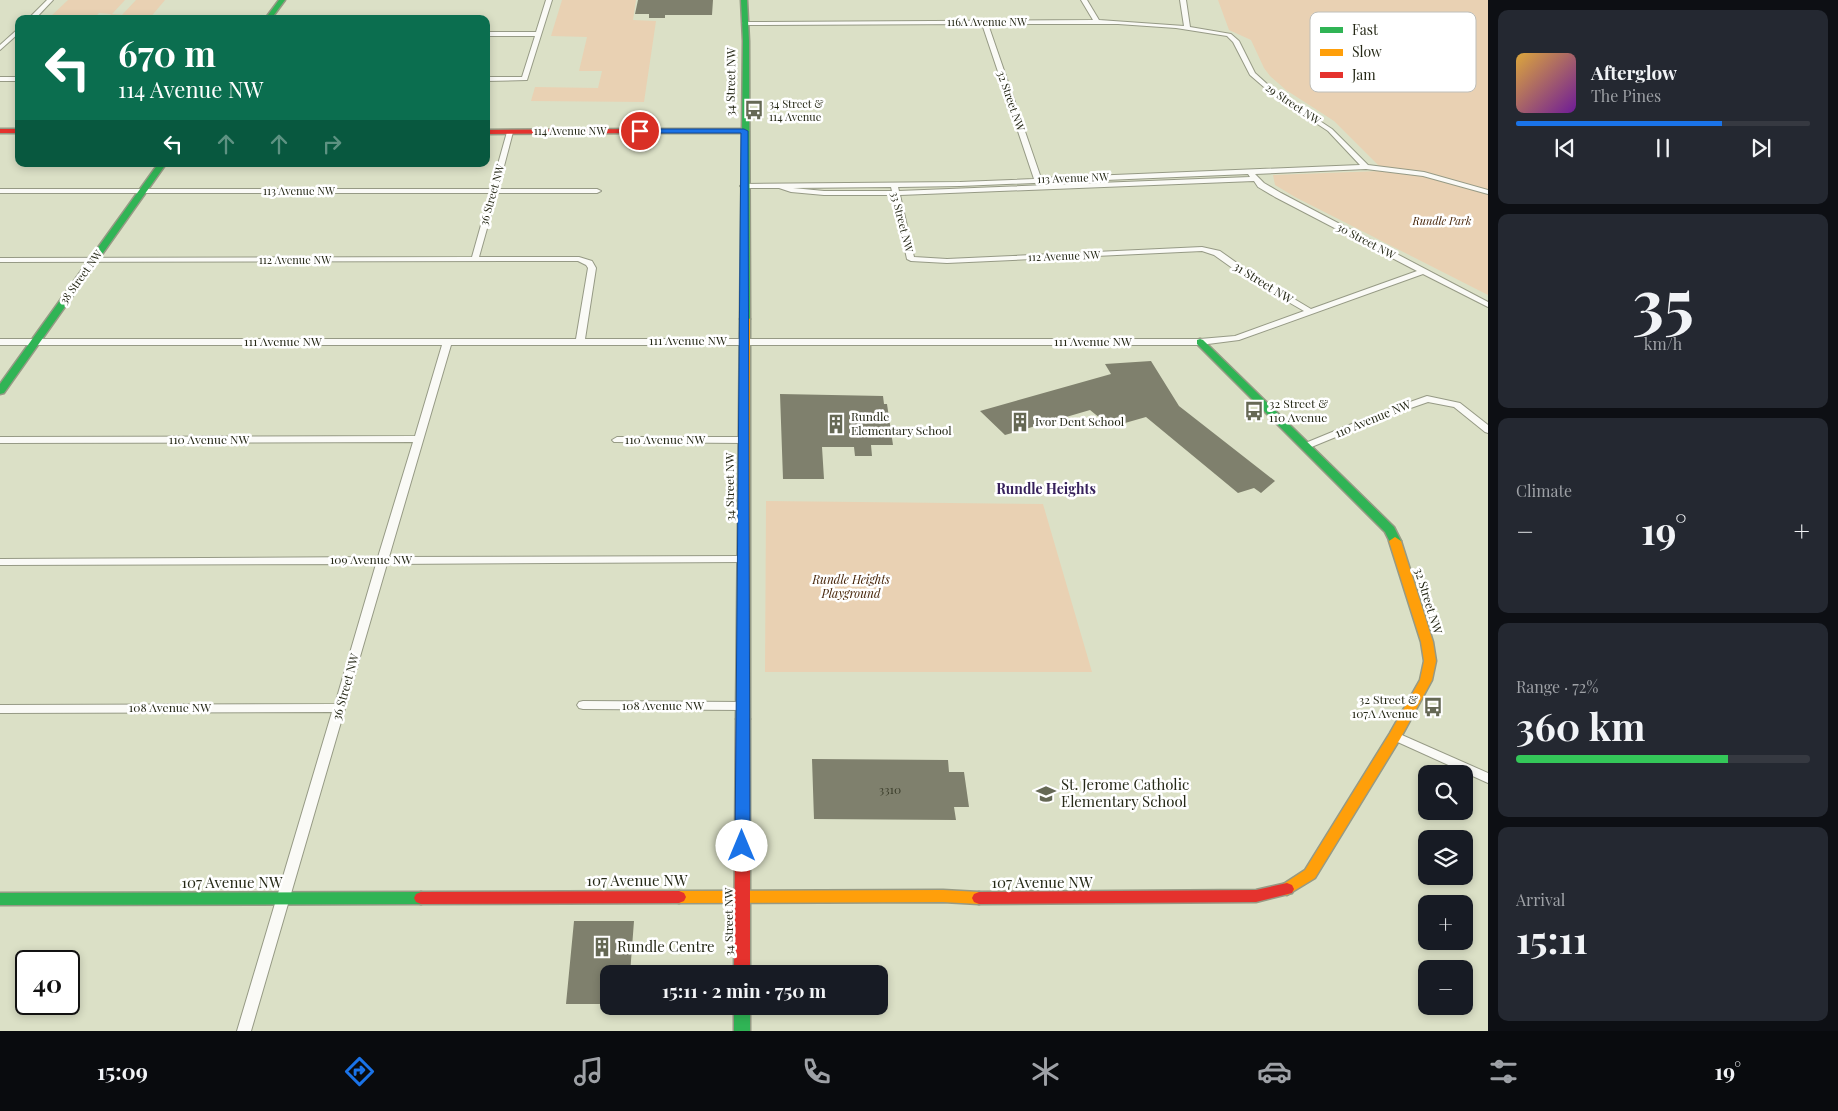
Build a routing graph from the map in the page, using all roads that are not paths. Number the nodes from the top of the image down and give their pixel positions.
1 (50, 0) edge
2 (282, 0) edge
3 (550, 0) edge
4 (744, 0) edge
5 (1084, 0) edge
6 (1183, 0) edge
7 (35, 15) edge
8 (271, 15) edge
9 (745, 22) junction
10 (984, 22) junction
11 (1097, 22) junction
12 (1187, 27) junction
13 (490, 34) edge
14 (537, 34) junction
15 (15, 35) edge
16 (1229, 35) joint
17 (0, 48) edge
18 (490, 78) edge
19 (0, 79) edge
20 (15, 79) edge
21 (0, 131) edge
22 (15, 131) edge
23 (744, 131) junction
24 (490, 132) edge
25 (510, 132) junction
26 (160, 167) edge
27 (1366, 167) junction
28 (1250, 170) junction
29 (1038, 179) junction
30 (1254, 179) junction
31 (744, 186) junction
32 (894, 189) junction
33 (494, 190) junction
34 (0, 191) edge
35 (143, 191) junction
36 (597, 191) dead end
37 (1488, 192) edge
38 (1217, 253) joint
39 (475, 259) junction
40 (0, 260) edge
41 (93, 260) junction
42 (911, 260) joint
43 (1424, 271) junction
44 (1488, 305) edge
45 (1311, 312) junction
46 (744, 341) junction
47 (0, 342) edge
48 (35, 342) junction
49 (448, 342) junction
50 (580, 342) junction
51 (1200, 342) junction
52 (0, 391) edge
53 (1488, 430) edge
54 (419, 439) junction
55 (0, 440) edge
56 (617, 440) dead end
57 (743, 440) junction
58 (1306, 446) junction
59 (743, 559) junction
60 (383, 560) junction
61 (0, 562) edge
62 (583, 706) dead end
63 (743, 706) junction
64 (340, 708) junction
65 (0, 709) edge
66 (1395, 736) junction
67 (1488, 778) edge
68 (1274, 894) joint
69 (742, 896) junction
70 (283, 898) junction
71 (0, 899) edge
72 (742, 965) edge
73 (742, 1015) edge
74 (244, 1031) edge
75 (742, 1031) edge

1 - 7 street
2 - 8 street
3 - 14 street
4 - 9 street, 34 Street NW
5 - 11 street
6 - 12 street
9 - 10 street, 116A Avenue NW
9 - 23 street, 34 Street NW
10 - 11 street, 116A Avenue NW
10 - 29 street, 32 Street NW
11 - 12 street, 116A Avenue NW
12 - 16 street, 116A Avenue NW
13 - 14 street
14 - 18 street
15 - 17 street
16 - 27 street, 29 Street NW
19 - 20 street
21 - 22 street
23 - 25 street, 114 Avenue NW
23 - 31 street, 34 Street NW
24 - 25 street, 114 Avenue NW
25 - 33 street, 36 Street NW
26 - 35 street, 38 Street NW
27 - 28 street, 113 Avenue NW
27 - 37 street, 113 Avenue NW
28 - 29 street, 113 Avenue NW
28 - 30 street
29 - 32 street, 113 Avenue NW
30 - 32 street, 113 Avenue NW
30 - 43 street, 30 Street NW
31 - 32 street, 113 Avenue NW
31 - 46 street, 34 Street NW
32 - 42 street, 33 Street NW
33 - 35 street, 113 Avenue NW
33 - 36 street, 113 Avenue NW
33 - 39 street, 36 Street NW
34 - 35 street, 113 Avenue NW
35 - 41 street, 38 Street NW
38 - 42 street, 112 Avenue NW
38 - 45 street, 31 Street NW
39 - 41 street, 112 Avenue NW
39 - 50 street, 112 Avenue NW
40 - 41 street, 112 Avenue NW
41 - 48 street, 38 Street NW
43 - 44 street, 30 Street NW
43 - 45 street, 111 Avenue NW
45 - 51 street, 111 Avenue NW
46 - 50 street, 111 Avenue NW
46 - 51 street, 111 Avenue NW
46 - 57 street, 34 Street NW
47 - 48 street, 111 Avenue NW
48 - 49 street, 111 Avenue NW
48 - 52 street, 38 Street NW
49 - 50 street, 111 Avenue NW
49 - 54 street, 36 Street NW
51 - 58 street, 32 Street NW
53 - 58 street, 110 Avenue NW
54 - 55 street, 110 Avenue NW
54 - 60 street, 36 Street NW
56 - 57 street, 110 Avenue NW
57 - 59 street, 34 Street NW
58 - 66 street, 32 Street NW
59 - 60 street, 109 Avenue NW
59 - 63 street, 34 Street NW
60 - 61 street, 109 Avenue NW
60 - 64 street, 36 Street NW
62 - 63 street, 108 Avenue NW
63 - 69 street, 34 Street NW
64 - 65 street, 108 Avenue NW
64 - 70 street, 36 Street NW
66 - 67 street
66 - 68 street, 32 Street NW
68 - 69 street, 107 Avenue NW
69 - 70 street, 107 Avenue NW
69 - 72 street, 34 Street NW
70 - 71 street, 107 Avenue NW
70 - 74 street, 36 Street NW
73 - 75 street

